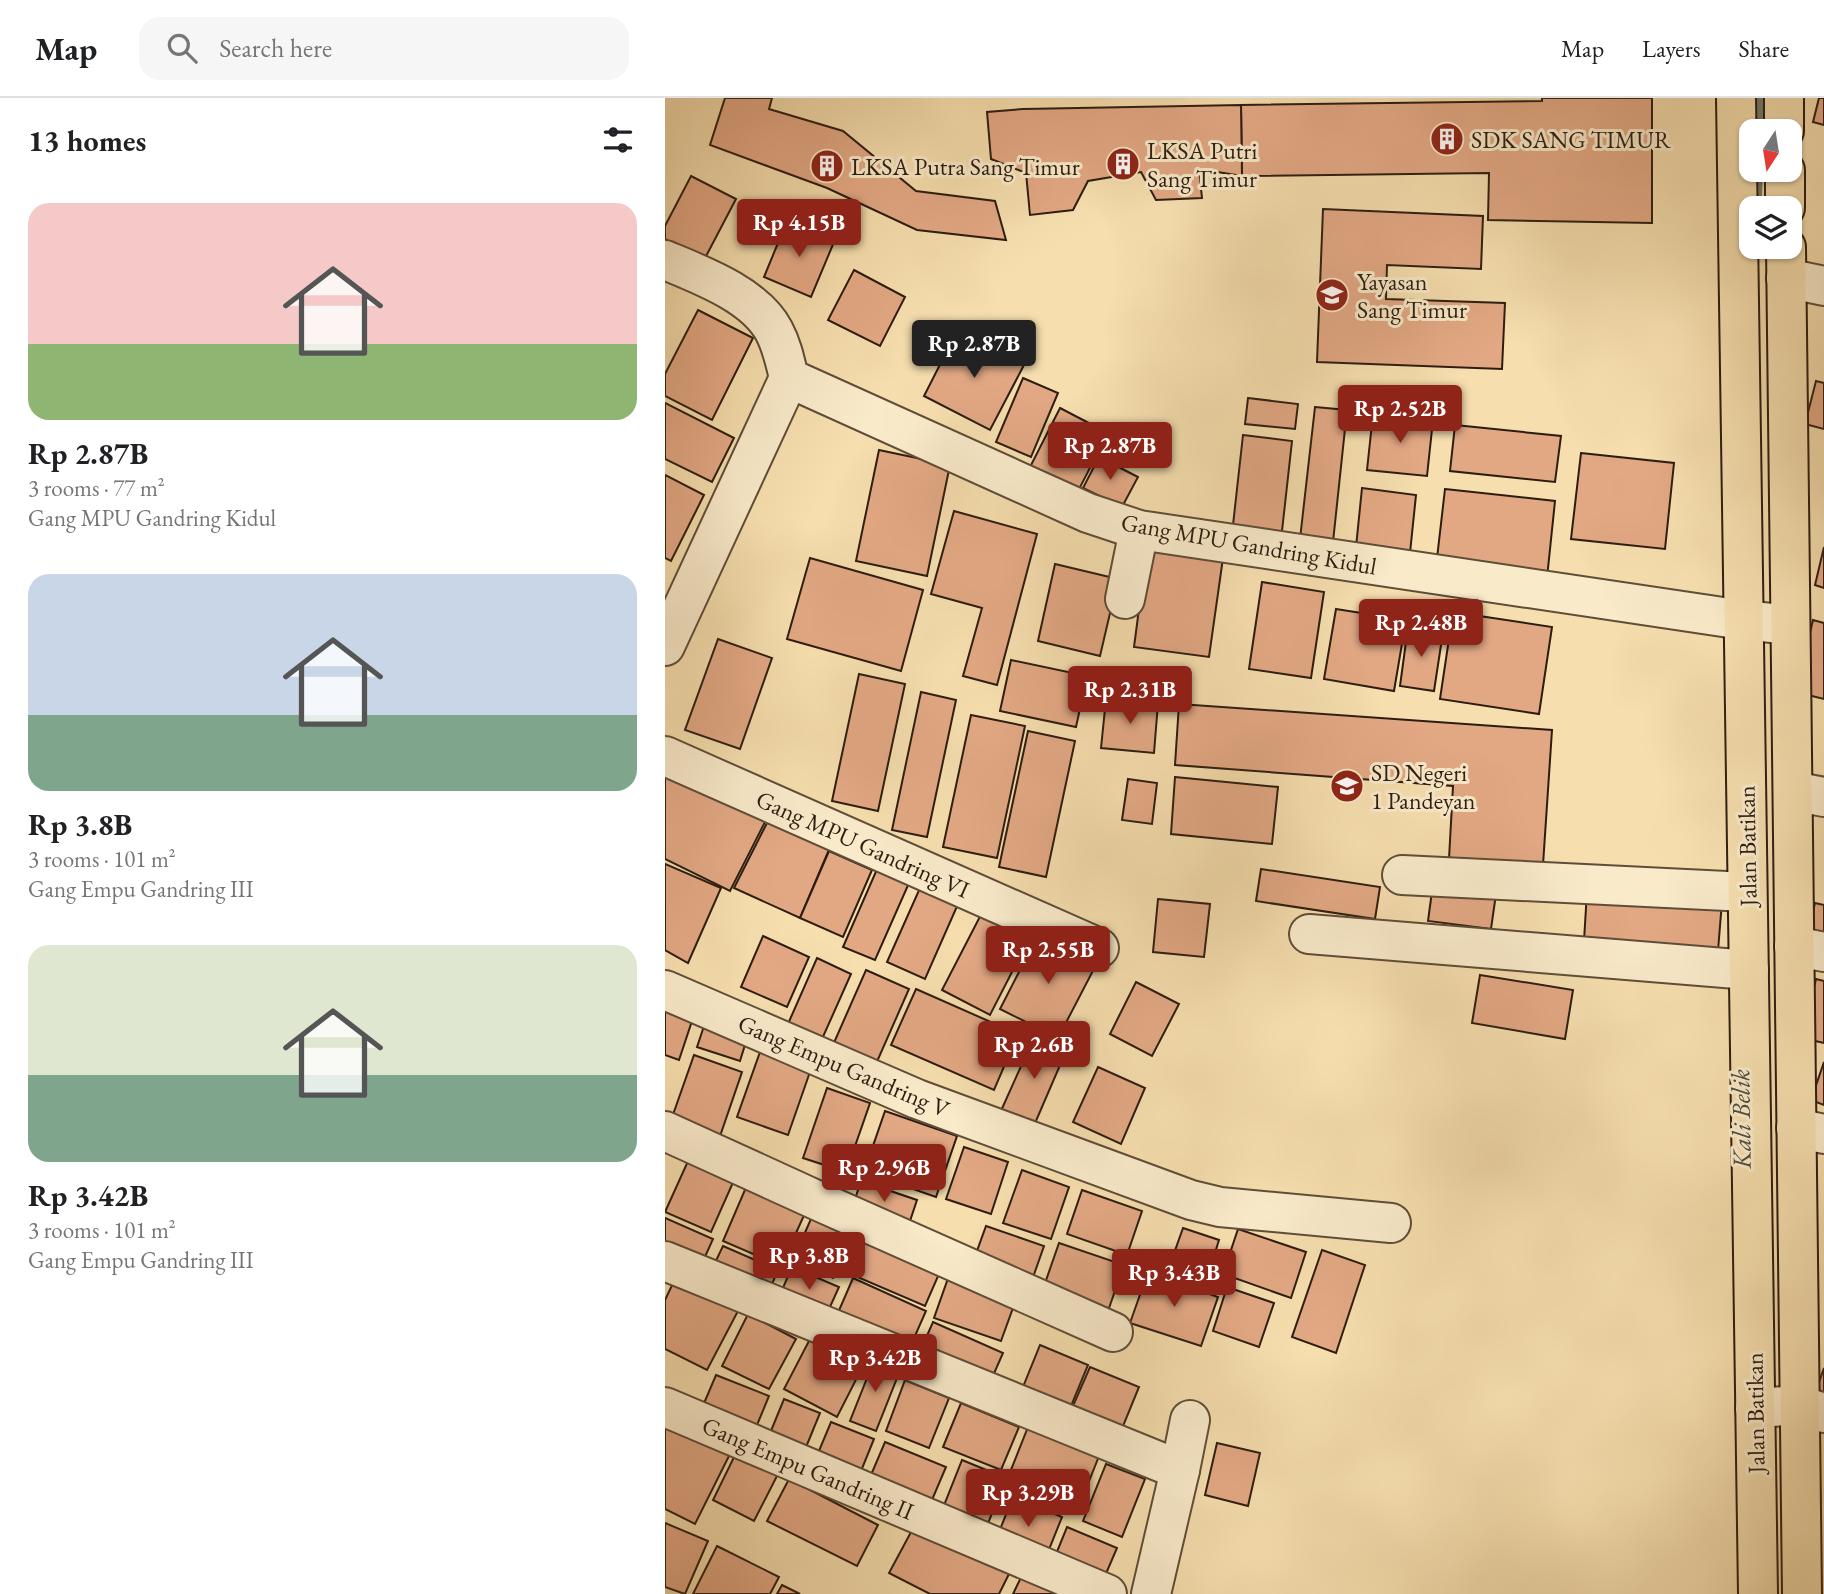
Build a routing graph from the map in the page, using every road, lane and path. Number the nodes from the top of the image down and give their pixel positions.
1 (1736, 98) edge
2 (1784, 98) edge
3 (1784, 119) edge
4 (665, 260) edge
5 (1786, 262) edge
6 (1824, 286) edge
7 (789, 378) junction
8 (1139, 530) junction
9 (1125, 599) dead end
10 (675, 600) edge
11 (1743, 620) junction
12 (1790, 625) junction
13 (665, 646) edge
14 (665, 756) edge
15 (1808, 794) edge
16 (1402, 875) dead end
17 (1747, 892) junction
18 (1309, 934) dead end
19 (1099, 948) dead end
20 (1809, 949) edge
21 (1749, 970) junction
22 (665, 990) edge
23 (665, 1131) edge
24 (1810, 1131) edge
25 (1391, 1223) dead end
26 (665, 1261) edge
27 (1113, 1332) dead end
28 (665, 1407) edge
29 (1787, 1408) edge
30 (1190, 1420) dead end
31 (1180, 1470) junction
32 (1107, 1594) edge
33 (1150, 1594) edge
34 (1758, 1594) edge
35 (1802, 1594) edge

1 - 11 main road, Jalan Batikan
2 - 3 main road
4 - 7 street
5 - 6 street
5 - 12 main road, Jalan Batikan
7 - 8 street, Gang MPU Gandring Kidul
7 - 10 street
8 - 9 street
8 - 11 street, Gang MPU Gandring Kidul
10 - 13 street
11 - 12 street, Gang MPU Gandring Kidul
11 - 17 main road, Jalan Batikan
12 - 15 main road, Jalan Batikan
14 - 19 street, Gang MPU Gandring VI
15 - 20 main road, Jalan Batikan
16 - 17 street
17 - 21 main road, Jalan Batikan
18 - 21 street
20 - 24 main road, Jalan Batikan
21 - 29 main road, Jalan Batikan
22 - 25 street, Gang Empu Gandring V
23 - 27 street
24 - 29 main road, Jalan Batikan
26 - 31 street
28 - 32 street, Gang Empu Gandring II
29 - 34 main road, Jalan Batikan
29 - 35 main road, Jalan Batikan
30 - 31 street
31 - 33 street

